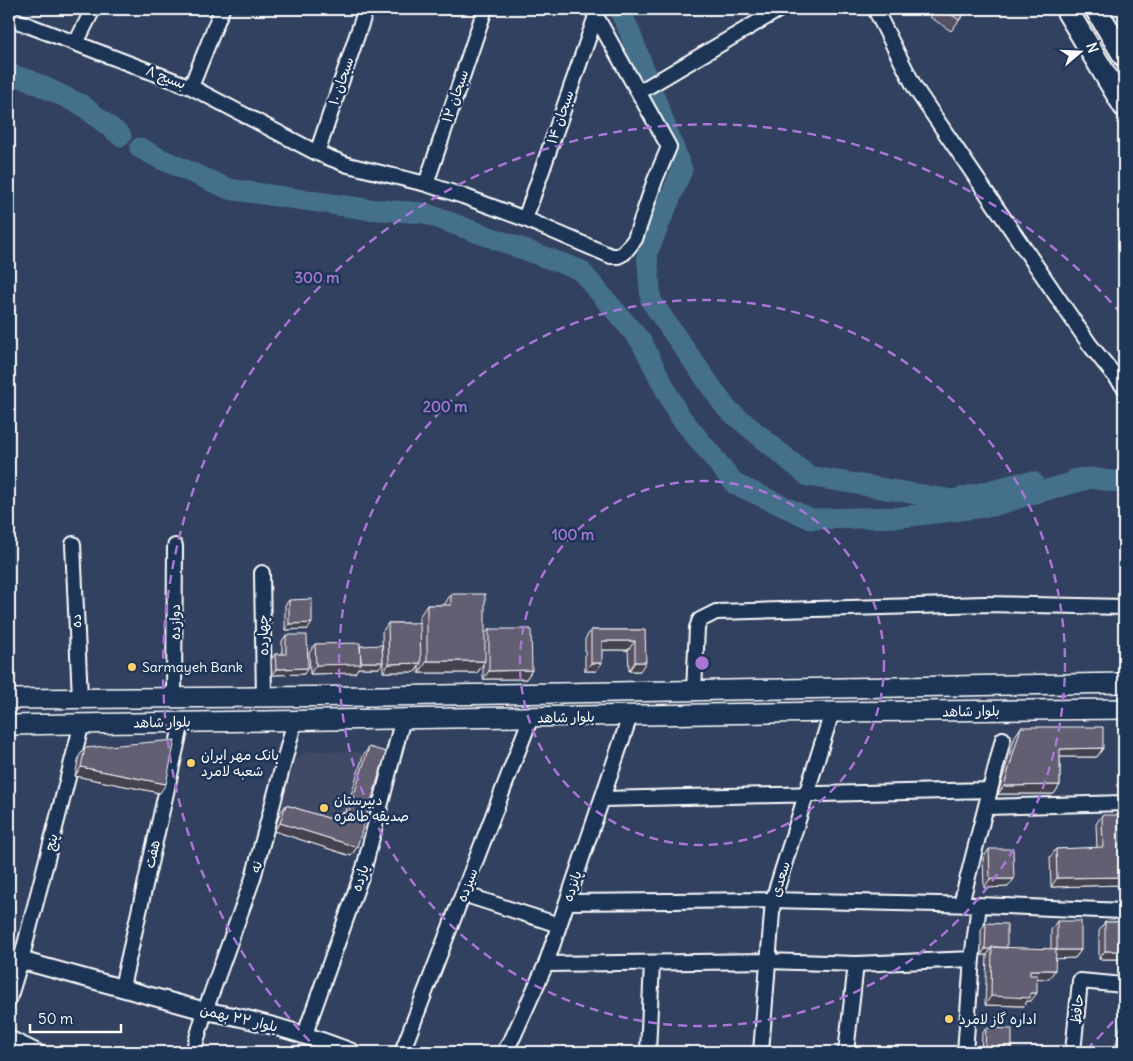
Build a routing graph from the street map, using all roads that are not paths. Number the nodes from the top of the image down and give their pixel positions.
1 (93, 9) edge
2 (222, 9) edge
3 (366, 9) edge
4 (485, 9) edge
5 (780, 9) edge
6 (875, 9) edge
7 (1066, 9) edge
8 (1096, 9) edge
9 (594, 12) edge
10 (9, 18) edge
11 (76, 43) junction
12 (1124, 56) edge
13 (192, 87) junction
14 (639, 92) junction
15 (1124, 106) edge
16 (316, 153) junction
17 (426, 184) junction
18 (525, 219) junction
19 (1124, 388) edge
20 (73, 544) dead end
21 (175, 546) dead end
22 (262, 574) dead end
23 (1124, 607) edge
24 (1124, 683) edge
25 (694, 690) junction
26 (571, 692) junction
27 (174, 697) junction
28 (264, 697) junction
29 (80, 698) junction
30 (139, 698) junction
31 (9, 699) edge
32 (1124, 709) edge
33 (832, 712) junction
34 (630, 716) junction
35 (531, 717) junction
36 (572, 717) junction
37 (403, 718) junction
38 (295, 720) junction
39 (140, 722) junction
40 (182, 722) junction
41 (82, 723) junction
42 (9, 725) edge
43 (1003, 739) dead end
44 (990, 790) junction
45 (806, 794) junction
46 (602, 799) junction
47 (1124, 803) edge
48 (986, 807) junction
49 (463, 894) junction
50 (773, 900) junction
51 (567, 902) junction
52 (961, 904) junction
53 (979, 905) junction
54 (1124, 911) edge
55 (559, 925) junction
56 (15, 958) edge
57 (972, 959) junction
58 (768, 961) junction
59 (652, 963) junction
60 (546, 964) junction
61 (856, 964) junction
62 (1124, 985) edge
63 (122, 987) junction
64 (9, 999) edge
65 (205, 1011) junction
66 (305, 1034) junction
67 (9, 1038) edge
68 (38, 1052) edge
69 (192, 1052) edge
70 (352, 1052) edge
71 (402, 1052) edge
72 (504, 1052) edge
73 (648, 1052) edge
74 (762, 1052) edge
75 (846, 1052) edge
76 (966, 1052) edge
77 (1073, 1052) edge

1 - 11 street
2 - 13 street
3 - 16 street, سبحان ۱۰
4 - 17 street, سبحان ۱۲
5 - 14 street
6 - 19 street
7 - 15 main road
8 - 12 main road
9 - 14 street
9 - 18 street, سبحان ۱۴
10 - 11 street, بسیج ۸
11 - 13 street, بسیج ۸
13 - 16 street, بسیج ۸
14 - 18 street, بسیج ۸
16 - 17 street, بسیج ۸
17 - 18 street, بسیج ۸
20 - 29 street, ده
21 - 27 street, دوازده
22 - 28 street, چهارده
23 - 25 street
24 - 25 main road, بلوار شاهد
25 - 26 main road, بلوار شاهد
26 - 28 main road, بلوار شاهد
26 - 36 main road
27 - 28 main road, بلوار شاهد
27 - 30 main road, بلوار شاهد
29 - 30 main road, بلوار شاهد
29 - 31 main road, بلوار شاهد
30 - 39 main road
32 - 33 main road, بلوار شاهد
33 - 34 main road, بلوار شاهد
33 - 45 street, سعدی
34 - 36 main road, بلوار شاهد
34 - 46 street, پانزده
35 - 36 main road, بلوار شاهد
35 - 37 main road, بلوار شاهد
35 - 49 street, سیزده
37 - 38 main road, بلوار شاهد
37 - 66 street, یازده
38 - 40 main road, بلوار شاهد
38 - 65 street, نه
39 - 40 main road, بلوار شاهد
39 - 41 main road, بلوار شاهد
40 - 63 street, هفت
41 - 42 main road, بلوار شاهد
41 - 56 street, پنج
43 - 44 street
44 - 45 street
44 - 48 street
45 - 46 street
45 - 50 street, سعدی
46 - 51 street, پانزده
47 - 48 street
48 - 52 street
49 - 55 street
49 - 71 street, سیزده
50 - 51 street
50 - 52 street
50 - 58 street, سعدی
51 - 55 street, پانزده
52 - 53 street
53 - 54 street
53 - 57 street
55 - 60 street, پانزده
56 - 63 street, بلوار ۲۲ بهمن
56 - 64 street, پنج
57 - 61 street
57 - 76 street
58 - 59 street
58 - 61 street
58 - 74 street, سعدی
59 - 60 street
59 - 73 street
60 - 72 street, پانزده
61 - 75 street
62 - 77 street, حافظ
63 - 65 street, بلوار ۲۲ بهمن
65 - 66 street, بلوار ۲۲ بهمن
65 - 69 street, نه
66 - 70 street, بلوار ۲۲ بهمن
67 - 68 street

